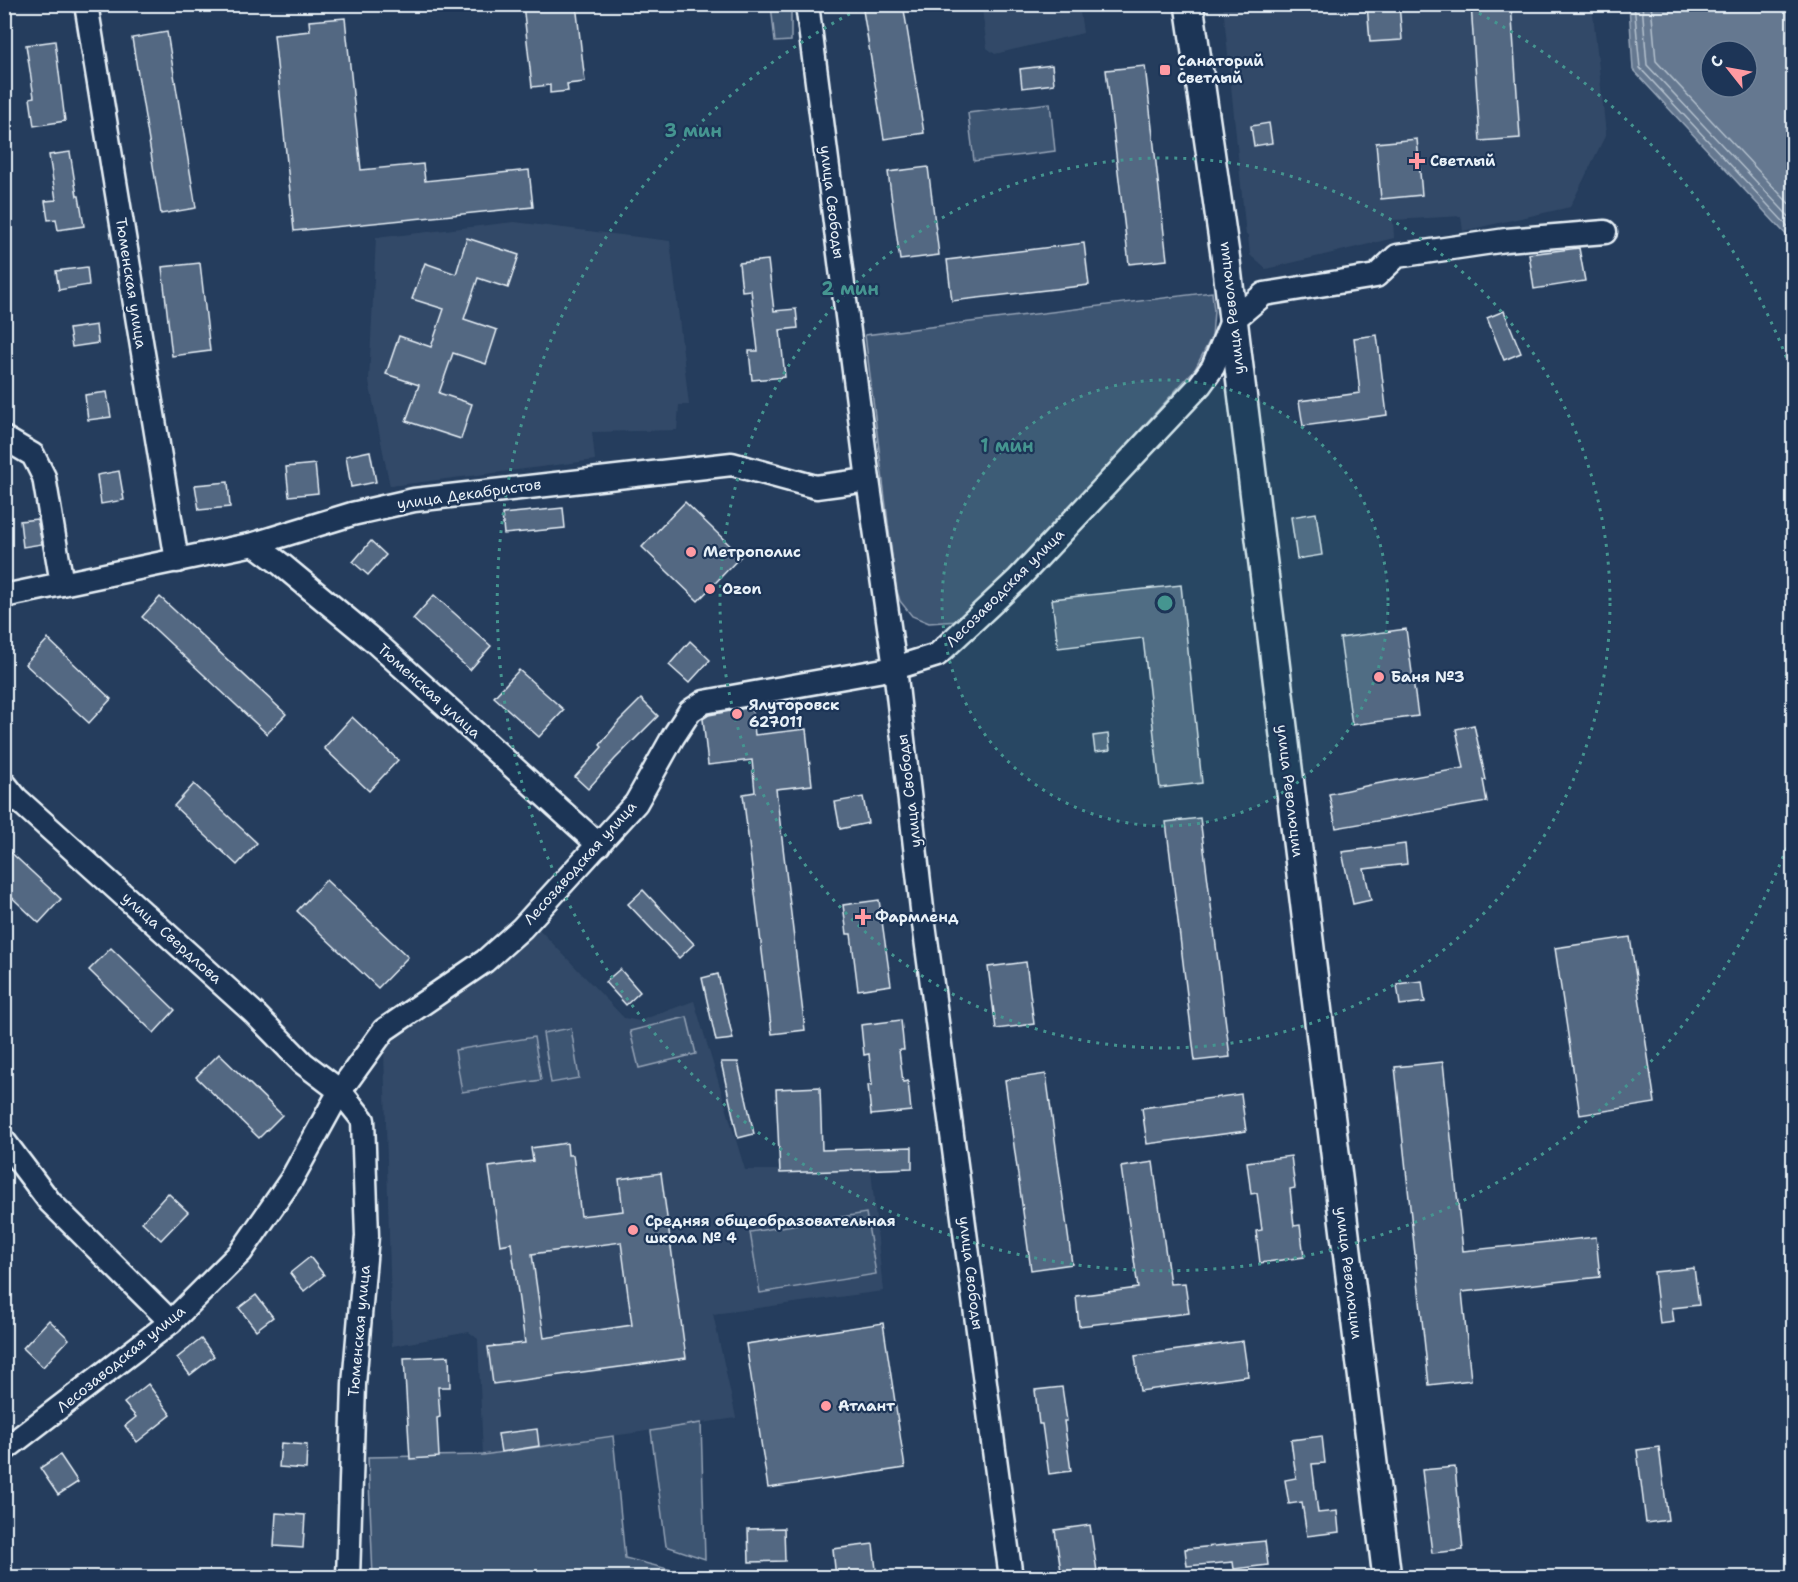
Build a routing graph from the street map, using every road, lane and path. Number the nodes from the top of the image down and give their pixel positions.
1 (86, 4) edge
2 (807, 4) edge
3 (1190, 4) edge
4 (1605, 232) dead end
5 (1232, 321) junction
6 (4, 438) edge
7 (868, 480) junction
8 (254, 544) junction
9 (177, 561) junction
10 (62, 584) junction
11 (8, 600) edge
12 (895, 668) junction
13 (4, 783) edge
14 (598, 845) junction
15 (340, 1091) junction
16 (4, 1141) edge
17 (171, 1322) junction
18 (4, 1450) edge
19 (348, 1578) edge
20 (1011, 1578) edge
21 (1387, 1578) edge

1 - 9 street, Тюменская улица
2 - 7 street, улица Свободы
3 - 5 main road, улица Революции
4 - 5 street, Лесозаводская улица
5 - 12 street, Лесозаводская улица
5 - 21 main road, улица Революции
6 - 10 street
7 - 8 street, улица Декабристов
7 - 12 street, улица Свободы
8 - 9 street, улица Декабристов
8 - 14 street, Тюменская улица
9 - 10 street, улица Декабристов
10 - 11 street, улица Декабристов
12 - 14 street, Лесозаводская улица
12 - 20 street, улица Свободы
13 - 15 street, улица Свердлова
14 - 15 street, Лесозаводская улица
15 - 17 street, Лесозаводская улица
15 - 19 street, Тюменская улица
16 - 17 street
17 - 18 street, Лесозаводская улица

